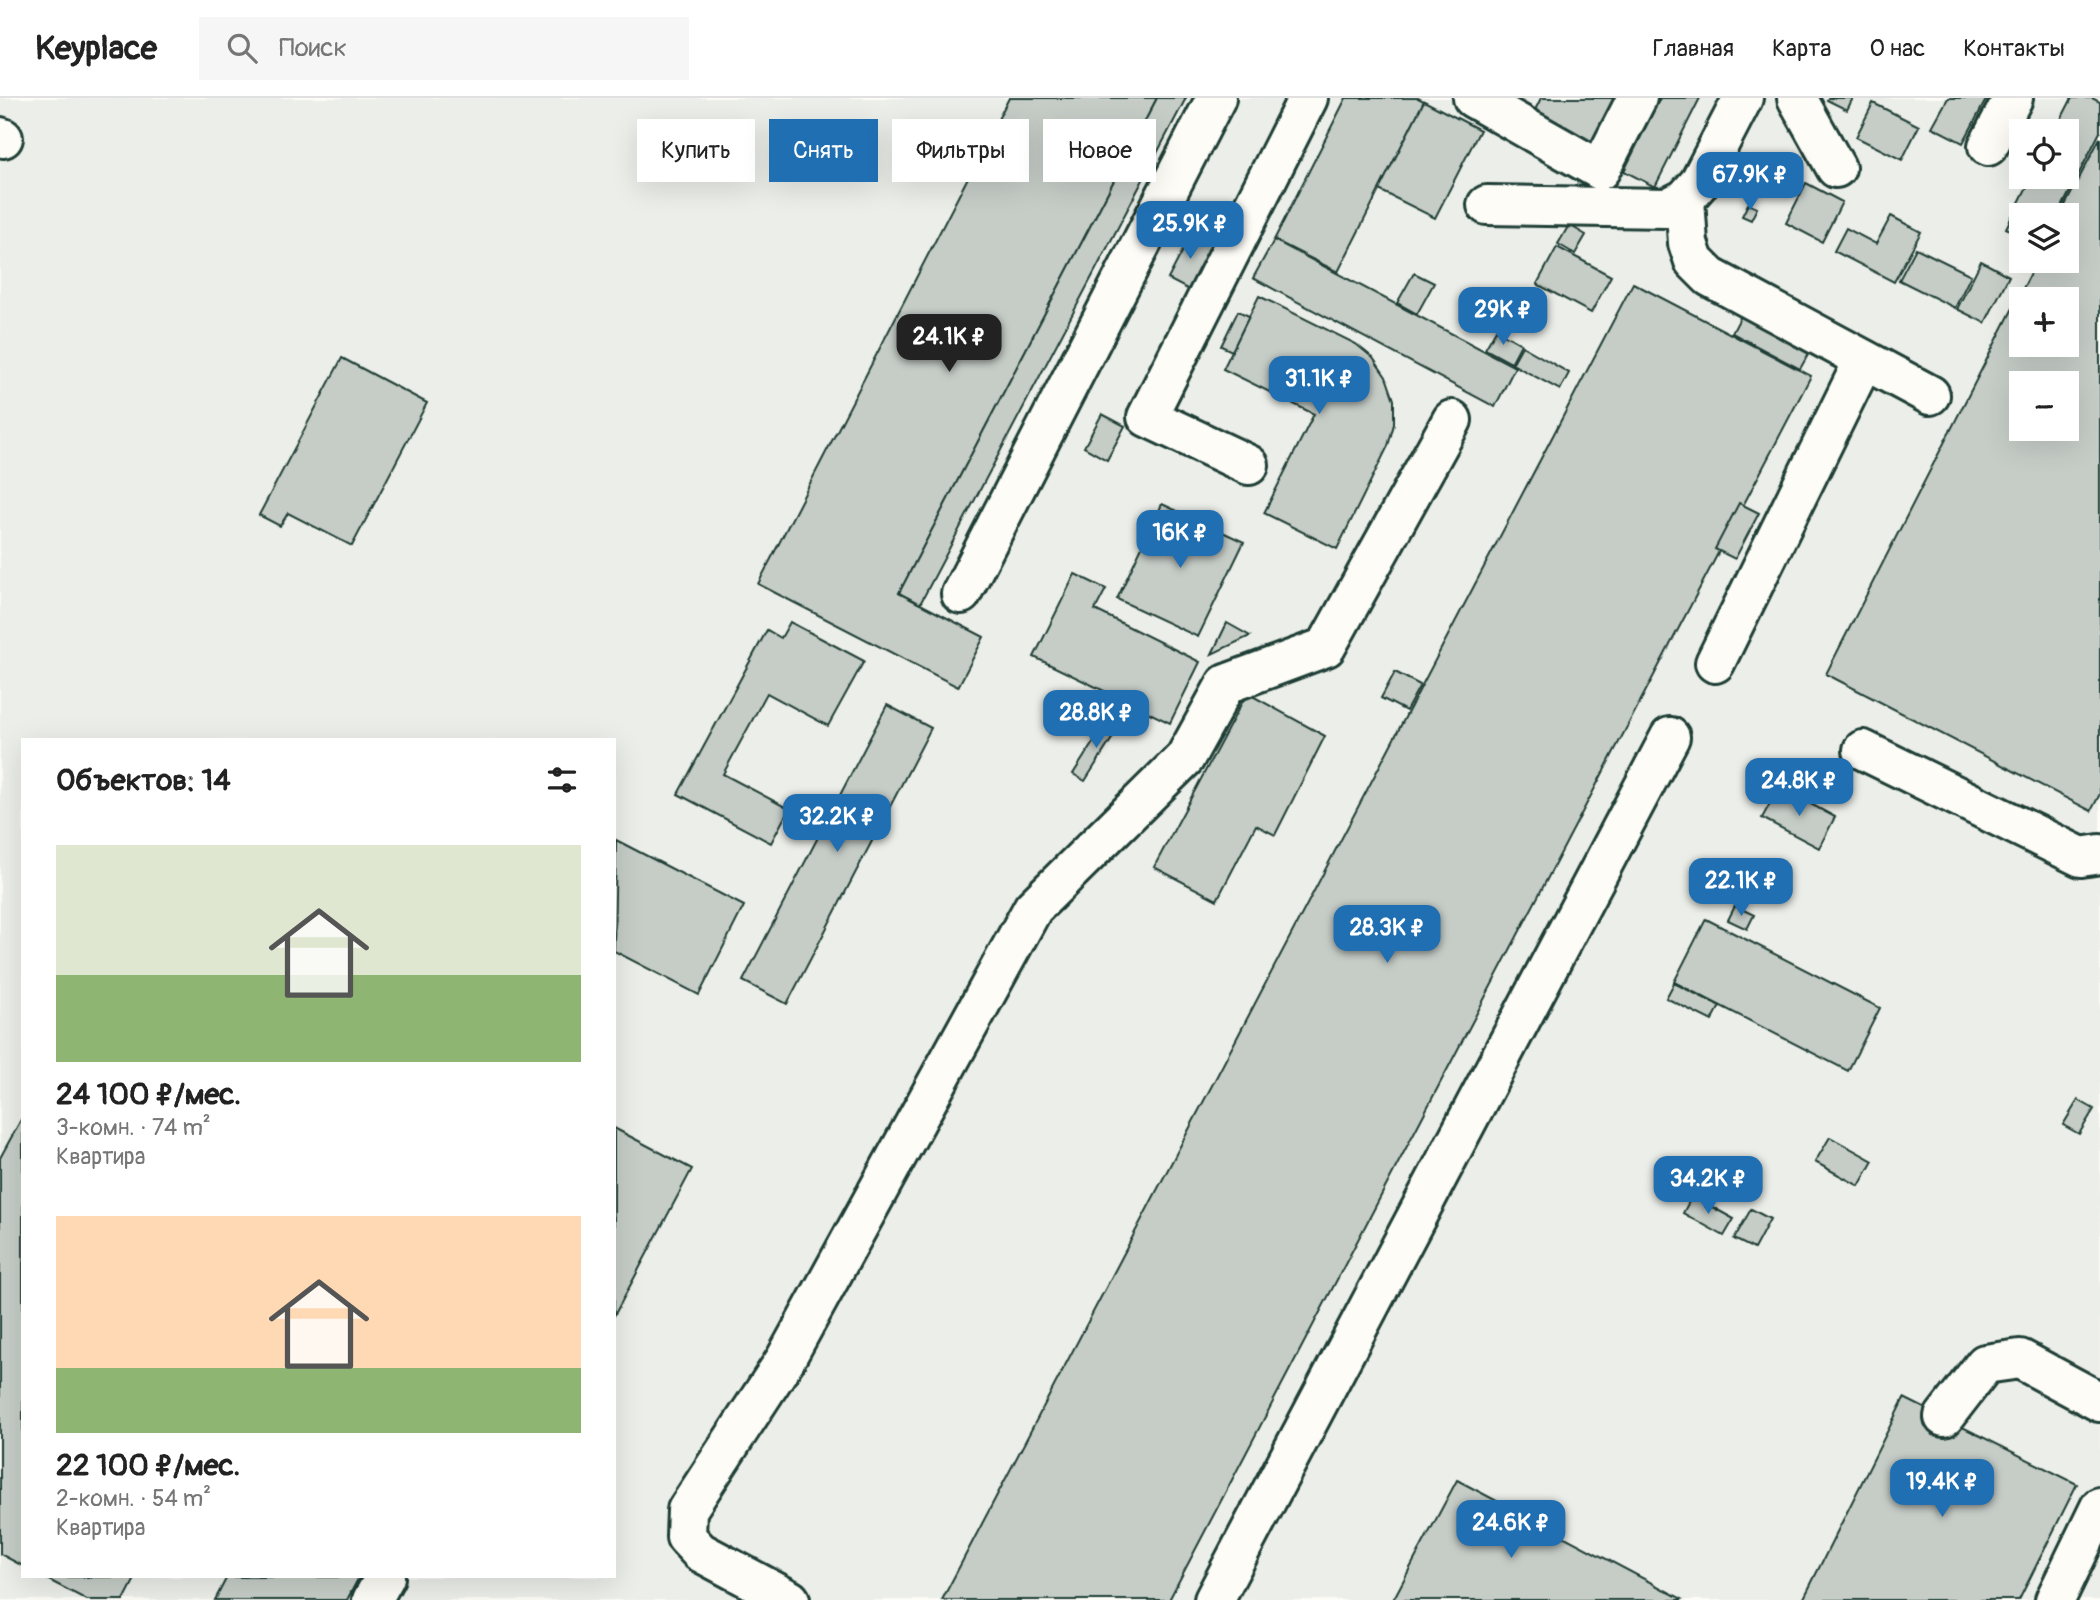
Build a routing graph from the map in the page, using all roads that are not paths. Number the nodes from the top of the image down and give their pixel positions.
1 (1216, 98) edge
2 (1308, 98) edge
3 (1473, 98) edge
4 (1637, 98) edge
5 (1743, 98) edge
6 (1797, 98) edge
7 (2013, 98) edge
8 (1513, 108) edge
9 (1989, 146) dead end
10 (1836, 168) dead end
11 (1685, 199) junction
12 (1487, 205) dead end
13 (1864, 360) junction
14 (1930, 395) dead end
15 (1452, 420) dead end
16 (1249, 465) dead end
17 (961, 594) dead end
18 (1715, 663) dead end
19 (1670, 737) dead end
20 (1863, 750) dead end
21 (2100, 853) edge
22 (2100, 1402) edge
23 (1944, 1417) dead end
24 (2100, 1507) edge
25 (384, 1578) edge
26 (372, 1600) edge
27 (790, 1600) edge
28 (1214, 1600) edge
29 (2055, 1600) edge

1 - 17 lane
2 - 16 lane
3 - 8 lane
4 - 8 lane
5 - 11 lane
6 - 10 lane
7 - 9 lane
11 - 12 lane
11 - 13 lane
13 - 14 lane
13 - 18 lane
15 - 27 lane
19 - 28 lane
20 - 21 lane
22 - 23 lane
24 - 29 lane
25 - 26 lane

